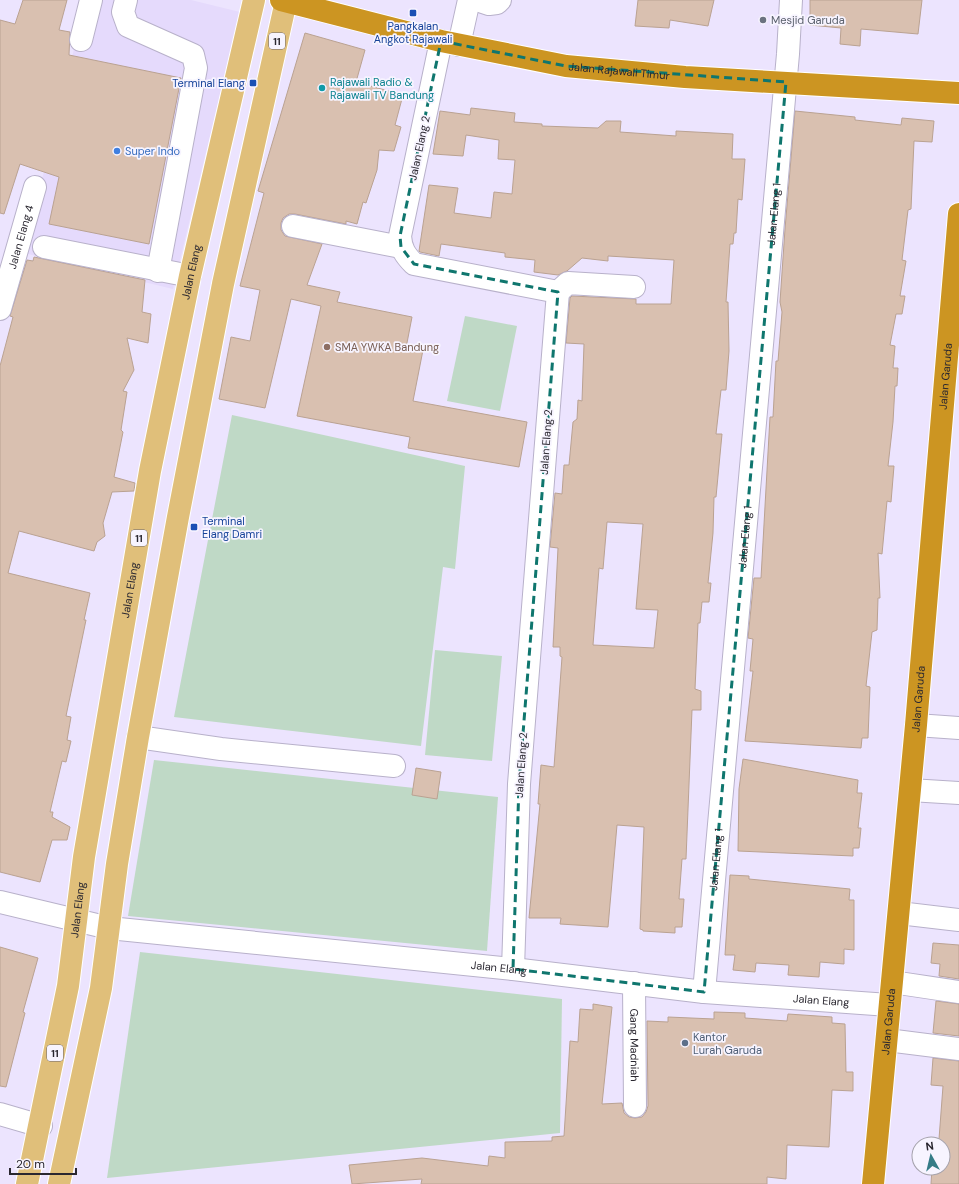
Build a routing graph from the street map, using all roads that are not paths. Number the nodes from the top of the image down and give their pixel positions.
1 (91, 0) edge
2 (126, 0) edge
3 (254, 0) edge
4 (285, 0) edge
5 (469, 0) edge
6 (477, 0) edge
7 (500, 0) edge
8 (791, 0) edge
9 (81, 40) dead end
10 (450, 43) junction
11 (786, 82) junction
12 (959, 93) edge
13 (35, 187) dead end
14 (959, 214) edge
15 (293, 226) dead end
16 (44, 247) dead end
17 (401, 247) junction
18 (158, 271) junction
19 (190, 276) junction
20 (634, 287) dead end
21 (558, 292) junction
22 (0, 309) edge
23 (952, 374) edge
24 (916, 725) junction
25 (959, 728) edge
26 (138, 737) junction
27 (394, 766) dead end
28 (910, 790) junction
29 (959, 793) edge
30 (0, 902) edge
31 (899, 913) junction
32 (959, 920) edge
33 (77, 922) junction
34 (109, 928) junction
35 (513, 969) junction
36 (892, 982) junction
37 (634, 983) junction
38 (704, 992) junction
39 (959, 992) edge
40 (889, 1004) junction
41 (887, 1040) junction
42 (959, 1049) edge
43 (635, 1106) dead end
44 (0, 1114) edge
45 (41, 1126) junction
46 (28, 1184) edge
47 (59, 1184) edge
48 (873, 1184) edge

1 - 9 street
2 - 18 street
3 - 19 main road, Jalan Elang / 11
4 - 10 highway, Jalan Rajawali Timur
4 - 26 main road, 11
5 - 10 street, Jalan Elang 2
6 - 7 street
8 - 11 street, Jalan Elang 1
10 - 11 highway, Jalan Rajawali Timur
10 - 17 street, Jalan Elang 2
11 - 12 highway, Jalan Rajawali Timur
11 - 38 street, Jalan Elang 1
13 - 22 street, Jalan Elang 4
14 - 23 highway, Jalan Garuda
15 - 17 street
16 - 18 street
17 - 21 street
18 - 19 street
19 - 33 main road, Jalan Elang / 11
20 - 21 street
21 - 35 street, Jalan Elang 2
23 - 24 highway, Jalan Garuda
24 - 25 street
24 - 28 highway, Jalan Garuda
26 - 27 street
26 - 34 main road, 11
28 - 29 street
28 - 31 highway, Jalan Garuda
30 - 33 street, Jalan Elang
31 - 32 street
31 - 36 highway, Jalan Garuda
33 - 34 street, Jalan Elang
33 - 45 main road, Jalan Elang / 11
34 - 35 street, Jalan Elang
34 - 47 main road, 11
35 - 37 street, Jalan Elang
36 - 39 street
36 - 40 highway, Jalan Garuda
37 - 38 street, Jalan Elang
37 - 43 street, Gang Madniah
38 - 40 street, Jalan Elang
40 - 41 highway, Jalan Garuda
41 - 42 street
41 - 48 highway, Jalan Garuda
44 - 45 street
45 - 46 main road, Jalan Elang / 11

